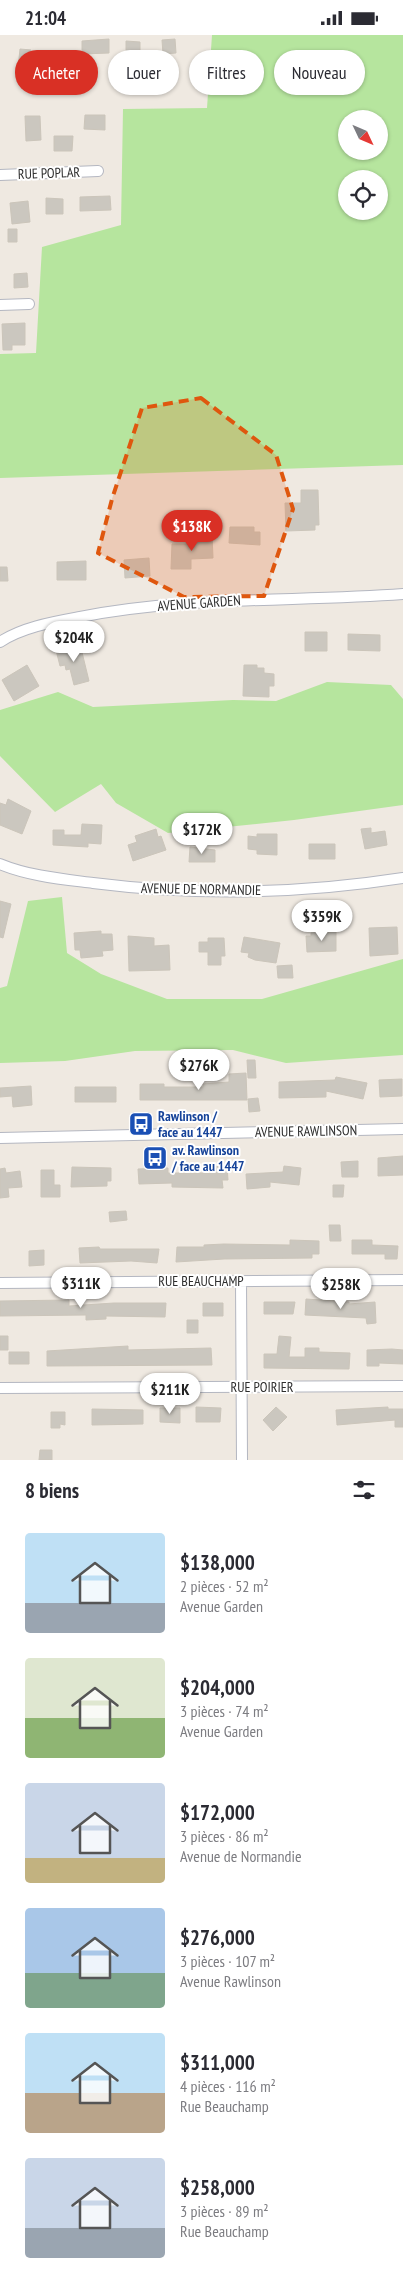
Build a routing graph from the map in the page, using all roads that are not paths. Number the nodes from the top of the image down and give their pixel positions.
1 (98, 171) dead end
2 (0, 175) edge
3 (30, 304) dead end
4 (0, 305) edge
5 (403, 593) edge
6 (0, 642) edge
7 (0, 864) edge
8 (403, 877) edge
9 (403, 1129) edge
10 (0, 1138) edge
11 (403, 1280) edge
12 (241, 1281) junction
13 (0, 1283) edge
14 (403, 1386) edge
15 (242, 1387) junction
16 (0, 1388) edge
17 (242, 1460) edge

1 - 2 street, RUE POPLAR
3 - 4 street
5 - 6 street, AVENUE GARDEN
7 - 8 street, AVENUE DE NORMANDIE
9 - 10 street, AVENUE RAWLINSON
11 - 12 street, RUE BEAUCHAMP
12 - 13 street, RUE BEAUCHAMP
12 - 15 street
14 - 15 street, RUE POIRIER
15 - 16 street, RUE POIRIER
15 - 17 street

